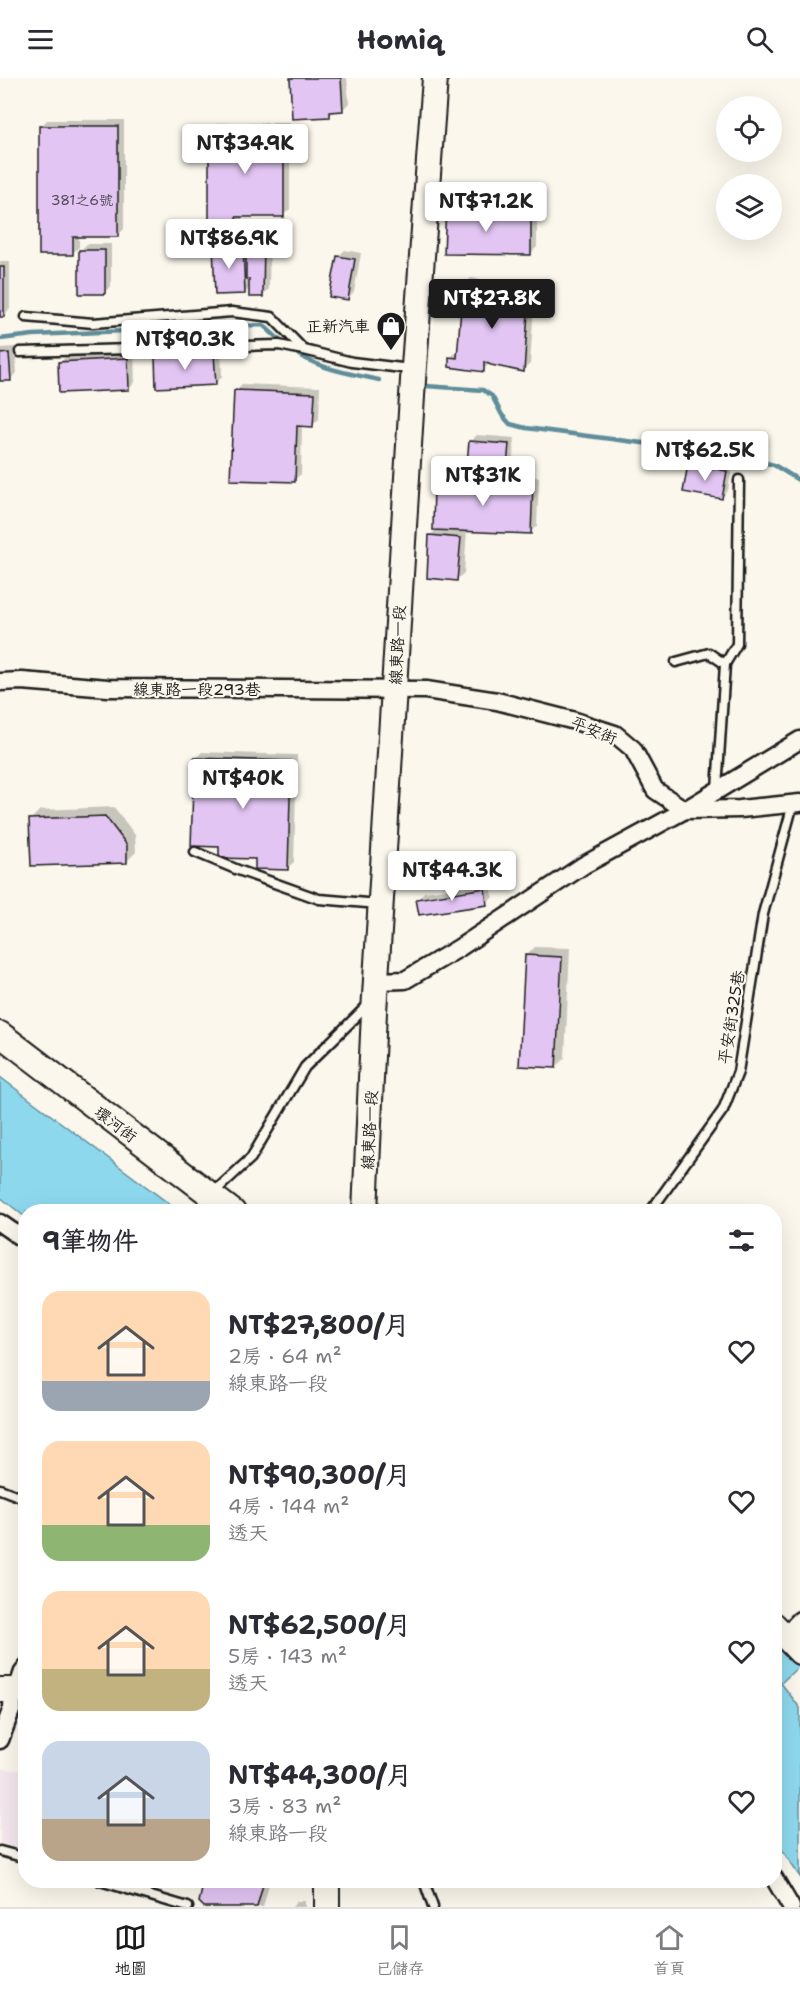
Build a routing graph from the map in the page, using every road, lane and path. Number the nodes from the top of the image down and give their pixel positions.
1 (435, 78) edge
2 (26, 317) dead end
3 (304, 350) junction
4 (20, 352) dead end
5 (414, 369) junction
6 (739, 480) dead end
7 (676, 662) dead end
8 (725, 664) junction
9 (0, 682) edge
10 (394, 689) junction
11 (800, 740) edge
12 (717, 790) junction
13 (796, 804) edge
14 (685, 810) junction
15 (195, 852) dead end
16 (382, 904) junction
17 (376, 990) junction
18 (0, 1034) edge
19 (210, 1196) junction
20 (222, 1204) edge
21 (365, 1204) edge
22 (656, 1204) edge
23 (0, 1223) edge
24 (18, 1235) edge
25 (0, 1490) edge
26 (18, 1496) edge
27 (18, 1674) edge
28 (13, 1690) edge
29 (0, 1740) edge
30 (0, 1851) edge
31 (18, 1856) edge
32 (124, 1888) edge
33 (327, 1888) edge
34 (426, 1888) edge
35 (780, 1888) edge
36 (188, 1907) edge
37 (327, 1907) edge
38 (433, 1907) edge
39 (791, 1907) edge

1 - 5 main road, 線東路一段
2 - 3 lane
3 - 4 lane
3 - 5 lane
5 - 10 main road, 線東路一段
6 - 8 lane
7 - 8 lane
8 - 12 lane
9 - 10 street, 線東路一段293巷
10 - 14 street, 平安街
10 - 16 main road, 線東路一段
11 - 12 street
12 - 14 street
13 - 14 street
13 - 22 lane, 平安街325巷
14 - 17 street
15 - 16 lane
16 - 17 main road, 線東路一段
17 - 19 lane
17 - 21 main road, 線東路一段
18 - 19 main road, 環河街
19 - 20 main road, 環河街
23 - 24 street
25 - 26 lane
27 - 28 lane
28 - 29 street
30 - 31 lane
32 - 36 lane
33 - 37 main road
34 - 38 lane
35 - 39 street

